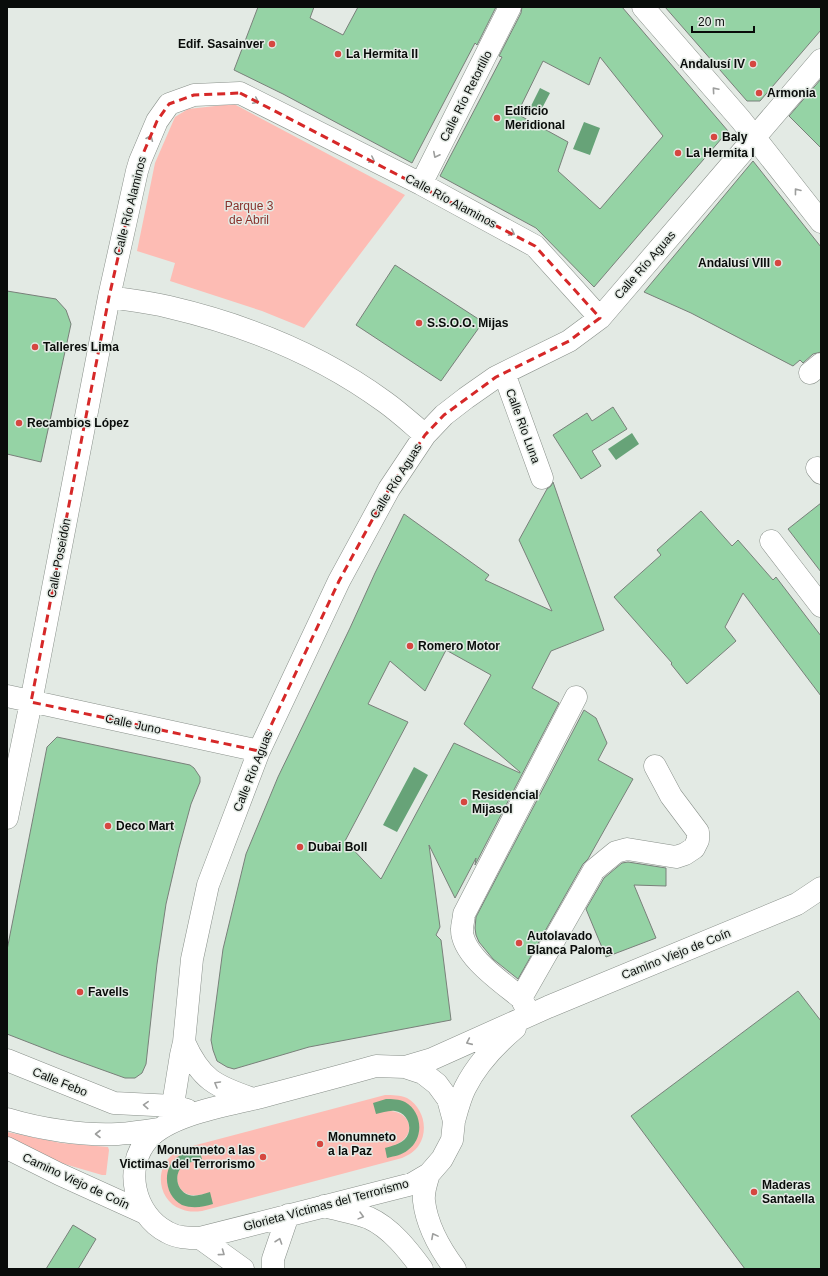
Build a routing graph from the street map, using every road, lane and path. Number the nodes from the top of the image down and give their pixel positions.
1 (510, 7) edge
2 (643, 7) edge
3 (821, 60) edge
4 (755, 137) junction
5 (421, 184) junction
6 (821, 222) edge
7 (109, 297) junction
8 (600, 318) junction
9 (504, 373) junction
10 (425, 435) junction
11 (542, 478) dead end
12 (772, 541) dead end
13 (821, 606) edge
14 (7, 696) edge
15 (576, 697) dead end
16 (31, 702) junction
17 (260, 751) junction
18 (655, 766) dead end
19 (7, 818) edge
20 (821, 888) edge
21 (525, 1007) junction
22 (184, 1042) junction
23 (7, 1060) edge
24 (405, 1067) junction
25 (253, 1099) junction
26 (114, 1103) junction
27 (198, 1113) joint
28 (7, 1119) edge
29 (167, 1119) junction
30 (454, 1121) junction
31 (139, 1139) junction
32 (7, 1148) edge
33 (429, 1174) junction
34 (323, 1206) junction
35 (145, 1213) junction
36 (288, 1215) junction
37 (200, 1238) junction
38 (243, 1269) edge
39 (274, 1269) edge
40 (422, 1269) edge
41 (455, 1269) edge

1 -> 5 street, Calle Río Retortillo
4 -> 2 street
3 - 4 street, Calle Río Aguas
6 -> 4 street
4 - 8 street, Calle Río Aguas
7 -> 5 street, Calle Río Alaminos
5 -> 8 street, Calle Río Alaminos
7 - 10 street
7 - 16 street, Calle Poseidón
8 - 9 street, Calle Río Aguas
9 - 10 street, Calle Río Aguas
9 - 11 street, Calle Rio Luna
10 - 17 street, Calle Río Aguas
12 - 13 street
14 - 16 street, Calle Juno
15 - 21 street
16 - 17 street, Calle Juno
16 - 19 street, Calle Poseidón
17 - 22 street, Calle Río Aguas
18 - 21 street
20 - 21 street, Camino Viejo de Coín
21 -> 24 street, Camino Viejo de Coín
21 - 30 street, Camino Viejo de Coín
25 -> 22 street
22 - 29 street, Calle Río Aguas
23 - 26 street, Calle Febo
24 - 25 street, Glorieta Víctimas del Terrorismo
24 - 30 street, Glorieta Víctimas del Terrorismo
25 - 27 street, Glorieta Víctimas del Terrorismo
29 -> 26 street, Calle Febo
26 - 31 street, Calle Febo
27 - 29 street, Calle Febo
31 -> 28 street
29 - 31 street
30 - 33 street, Glorieta Víctimas del Terrorismo
31 - 35 street, Glorieta Víctimas del Terrorismo
32 - 35 street, Camino Viejo de Coín
33 - 34 street, Glorieta Víctimas del Terrorismo
41 -> 33 street
34 - 36 street, Glorieta Víctimas del Terrorismo
34 -> 40 street
35 - 37 street, Glorieta Víctimas del Terrorismo
36 - 37 street, Glorieta Víctimas del Terrorismo
39 -> 36 street
37 -> 38 street

